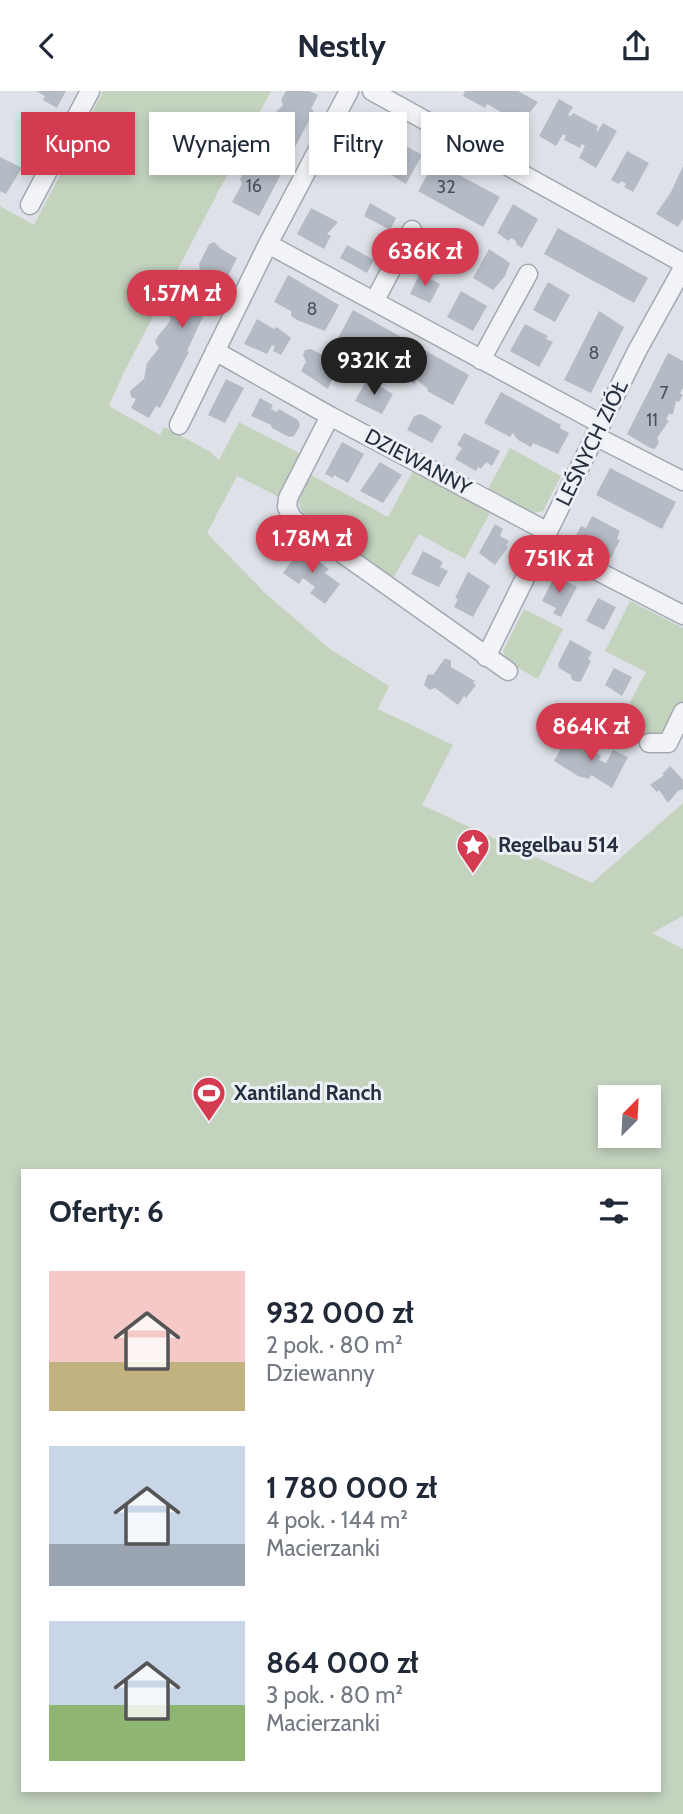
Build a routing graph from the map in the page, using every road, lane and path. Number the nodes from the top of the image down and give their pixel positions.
1 (90, 91) edge
2 (349, 91) edge
3 (372, 91) edge
4 (30, 205) dead end
5 (412, 230) dead end
6 (268, 244) junction
7 (683, 265) edge
8 (528, 274) dead end
9 (375, 300) junction
10 (215, 351) junction
11 (481, 360) junction
12 (330, 416) junction
13 (179, 425) dead end
14 (598, 430) junction
15 (683, 481) edge
16 (545, 537) junction
17 (683, 615) edge
18 (486, 657) junction
19 (508, 671) dead end
20 (683, 712) edge
21 (649, 743) dead end

1 - 4 street
2 - 6 street
3 - 7 street
5 - 9 street
6 - 9 street
6 - 10 street
7 - 14 street, LEŚNYCH ZIÓŁ
8 - 11 street
9 - 11 street
10 - 12 street, DZIEWANNY
10 - 13 street
11 - 14 street
12 - 16 street, DZIEWANNY
12 - 18 street
14 - 15 street
14 - 16 street, LEŚNYCH ZIÓŁ
16 - 17 street, DZIEWANNY
16 - 18 street, LEŚNYCH ZIÓŁ
18 - 19 street
20 - 21 street

